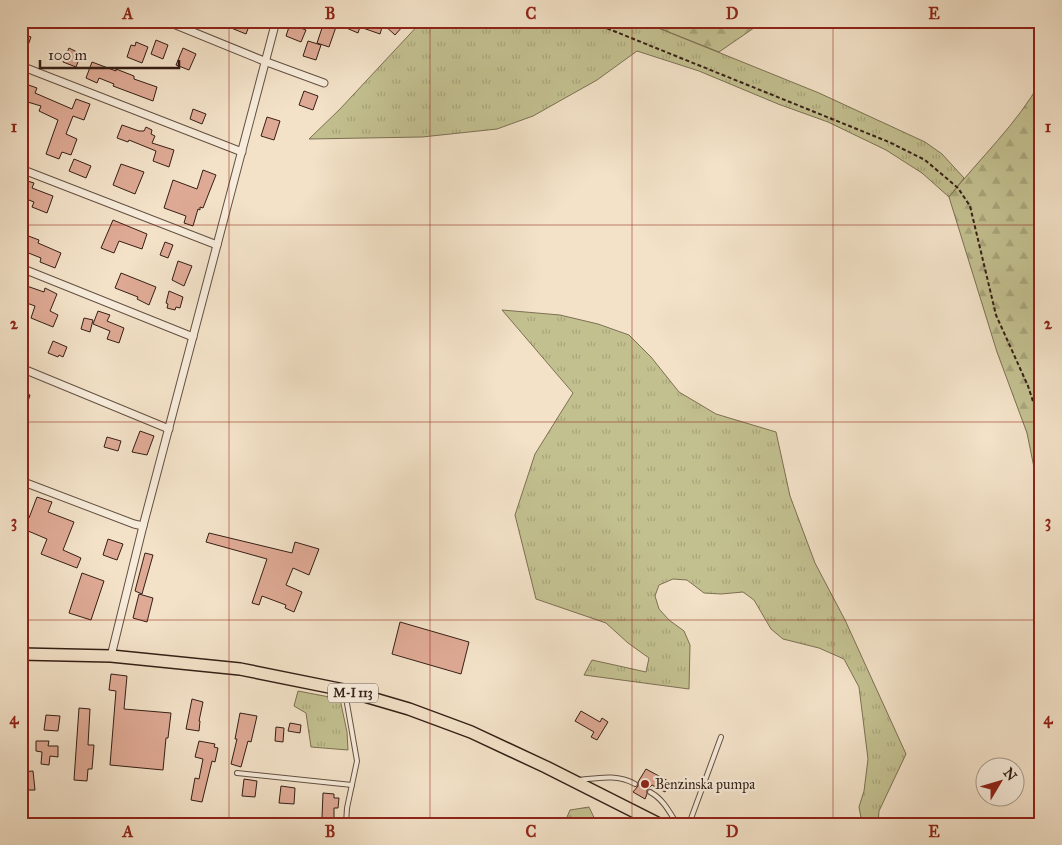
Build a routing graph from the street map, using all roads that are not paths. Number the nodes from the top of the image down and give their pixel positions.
1 (166, 21) edge
2 (276, 21) edge
3 (264, 61) junction
4 (21, 66) edge
5 (324, 83) dead end
6 (242, 152) junction
7 (21, 169) edge
8 (217, 245) junction
9 (21, 268) edge
10 (194, 338) junction
11 (21, 368) edge
12 (169, 429) junction
13 (21, 481) edge
14 (143, 526) junction
15 (21, 654) edge
16 (111, 656) junction
17 (344, 690) junction
18 (721, 737) dead end
19 (237, 772) dead end
20 (574, 781) junction
21 (635, 784) dead end
22 (352, 785) junction
23 (650, 792) dead end
24 (346, 824) edge
25 (660, 824) edge
26 (677, 824) edge
27 (689, 824) edge

1 - 3 street
2 - 3 street
3 - 5 street
3 - 6 street
4 - 6 street
6 - 8 street
7 - 8 street
8 - 10 street
9 - 10 street
10 - 12 street
11 - 12 street
12 - 14 street
13 - 14 street
14 - 16 street
15 - 16 main road, M-I 113
16 - 17 main road, M-I 113
17 - 20 main road, M-I 113
17 - 22 lane
18 - 27 lane
19 - 22 lane
20 - 21 lane
20 - 25 main road, M-I 113
22 - 24 lane
23 - 26 lane

